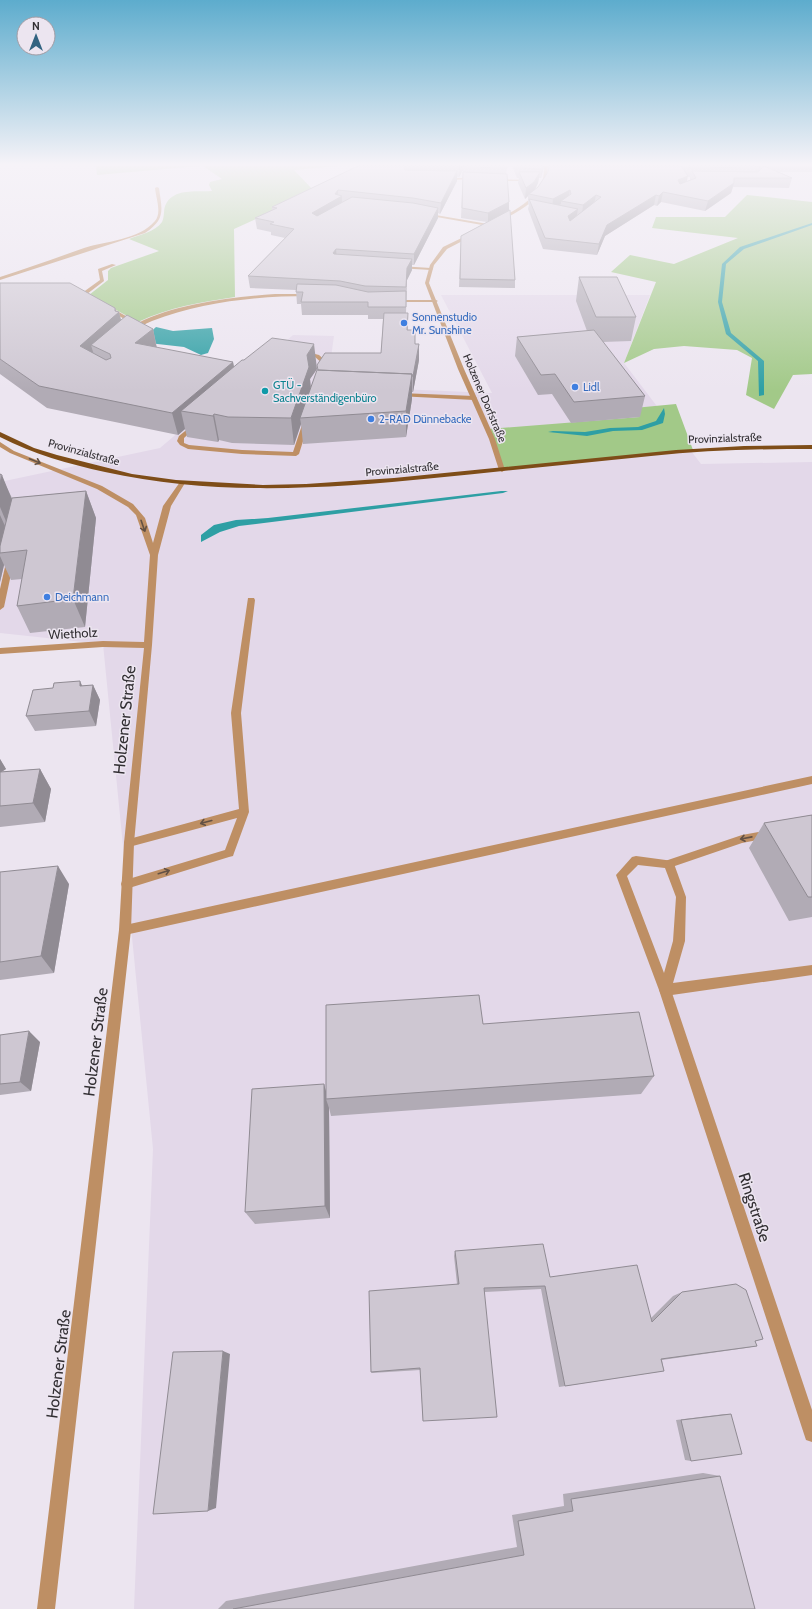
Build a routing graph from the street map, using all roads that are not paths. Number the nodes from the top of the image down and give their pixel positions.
1 (113, 241) edge
2 (458, 241) edge
3 (114, 265) dead end
4 (392, 266) edge
5 (431, 269) junction
6 (0, 279) edge
7 (314, 295) edge
8 (436, 301) junction
9 (98, 302) edge
10 (391, 302) edge
11 (104, 306) edge
12 (138, 325) junction
13 (126, 336) edge
14 (294, 353) edge
15 (318, 377) edge
16 (394, 395) edge
17 (474, 398) junction
18 (309, 412) edge
19 (199, 422) edge
20 (0, 434) edge
21 (0, 444) edge
22 (812, 447) edge
23 (502, 470) junction
24 (182, 483) junction
25 (12, 553) edge
26 (154, 555) junction
27 (251, 600) dead end
28 (0, 608) edge
29 (148, 645) junction
30 (0, 651) edge
31 (812, 780) edge
32 (244, 812) junction
33 (781, 832) edge
34 (130, 843) junction
35 (669, 864) junction
36 (126, 884) junction
37 (125, 930) junction
38 (812, 970) edge
39 (665, 990) junction
40 (812, 1434) edge
41 (46, 1609) edge

1 - 6 street
2 - 5 street, Holzener Dorfstraße
3 - 9 street
4 - 5 street
5 - 8 street, Holzener Dorfstraße
7 - 12 street
8 - 10 street
8 - 17 street, Holzener Dorfstraße
11 - 12 street
12 - 13 street
14 - 15 street
16 - 17 street
17 - 23 street, Holzener Dorfstraße
18 - 19 street
20 - 24 main road, Provinzialstraße
21 -> 26 street, Provinzialstraße
22 - 23 main road, Provinzialstraße
23 - 24 main road, Provinzialstraße
24 - 26 street, Holzener Straße
25 - 28 street
26 - 29 street, Holzener Straße
27 - 32 street
29 - 30 street, Wietholz
29 - 34 street, Holzener Straße
31 - 37 street
32 -> 34 street
36 -> 32 street
33 -> 35 street
34 - 36 street, Holzener Straße
35 - 39 street
35 - 39 street, Ringstraße
36 - 37 street, Holzener Straße
37 - 41 street, Holzener Straße
38 - 39 street
39 - 40 street, Ringstraße

